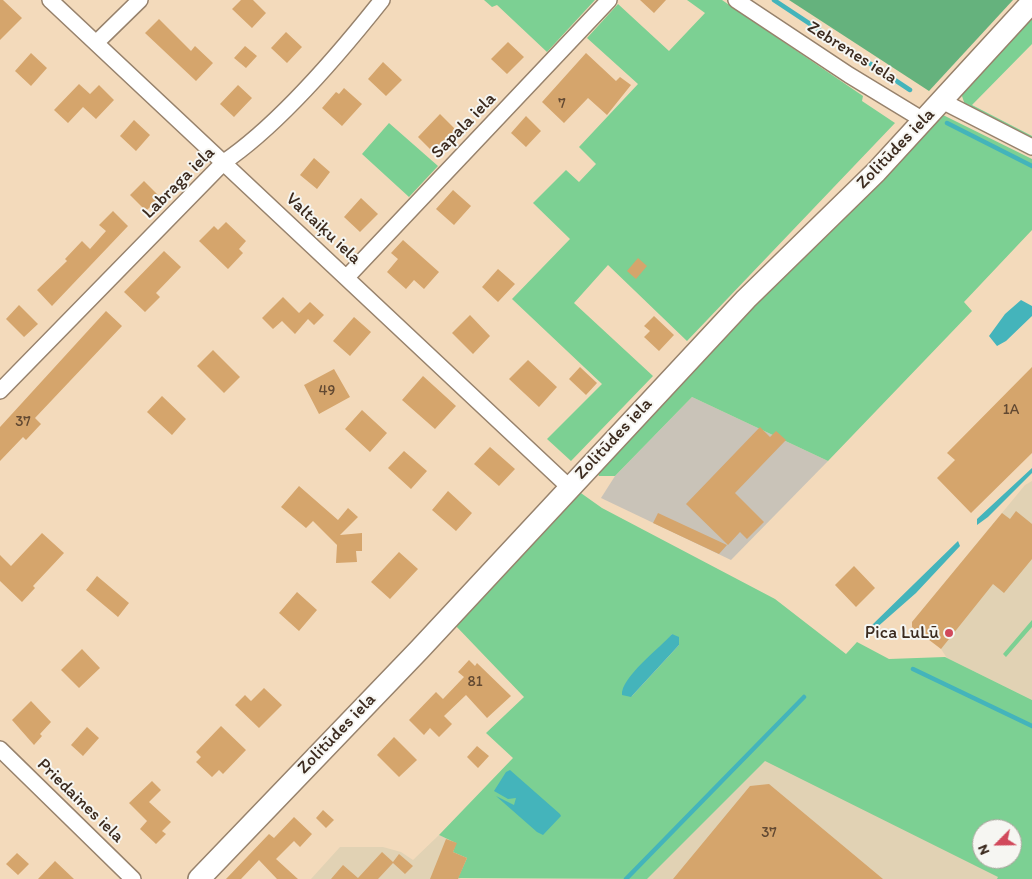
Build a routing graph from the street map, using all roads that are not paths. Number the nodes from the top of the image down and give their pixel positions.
1 (50, 0) edge
2 (140, 0) edge
3 (382, 0) edge
4 (609, 0) edge
5 (736, 0) edge
6 (1032, 2) edge
7 (96, 43) junction
8 (942, 101) junction
9 (923, 120) junction
10 (1032, 147) edge
11 (224, 162) junction
12 (347, 277) junction
13 (0, 391) edge
14 (569, 487) junction
15 (0, 749) edge
16 (133, 879) edge
17 (199, 879) edge

1 - 7 street, Valtaiķu iela
2 - 7 street
3 - 11 street, Labraga iela
4 - 12 street, Sapala iela
5 - 9 street, Zebrenes iela
6 - 8 street, Zolitūdes iela
7 - 11 street, Valtaiķu iela
8 - 9 street, Zolitūdes iela
8 - 10 street
9 - 14 street, Zolitūdes iela
11 - 12 street, Valtaiķu iela
11 - 13 street, Labraga iela
12 - 14 street, Valtaiķu iela
14 - 17 street, Zolitūdes iela
15 - 16 street, Priedaines iela

